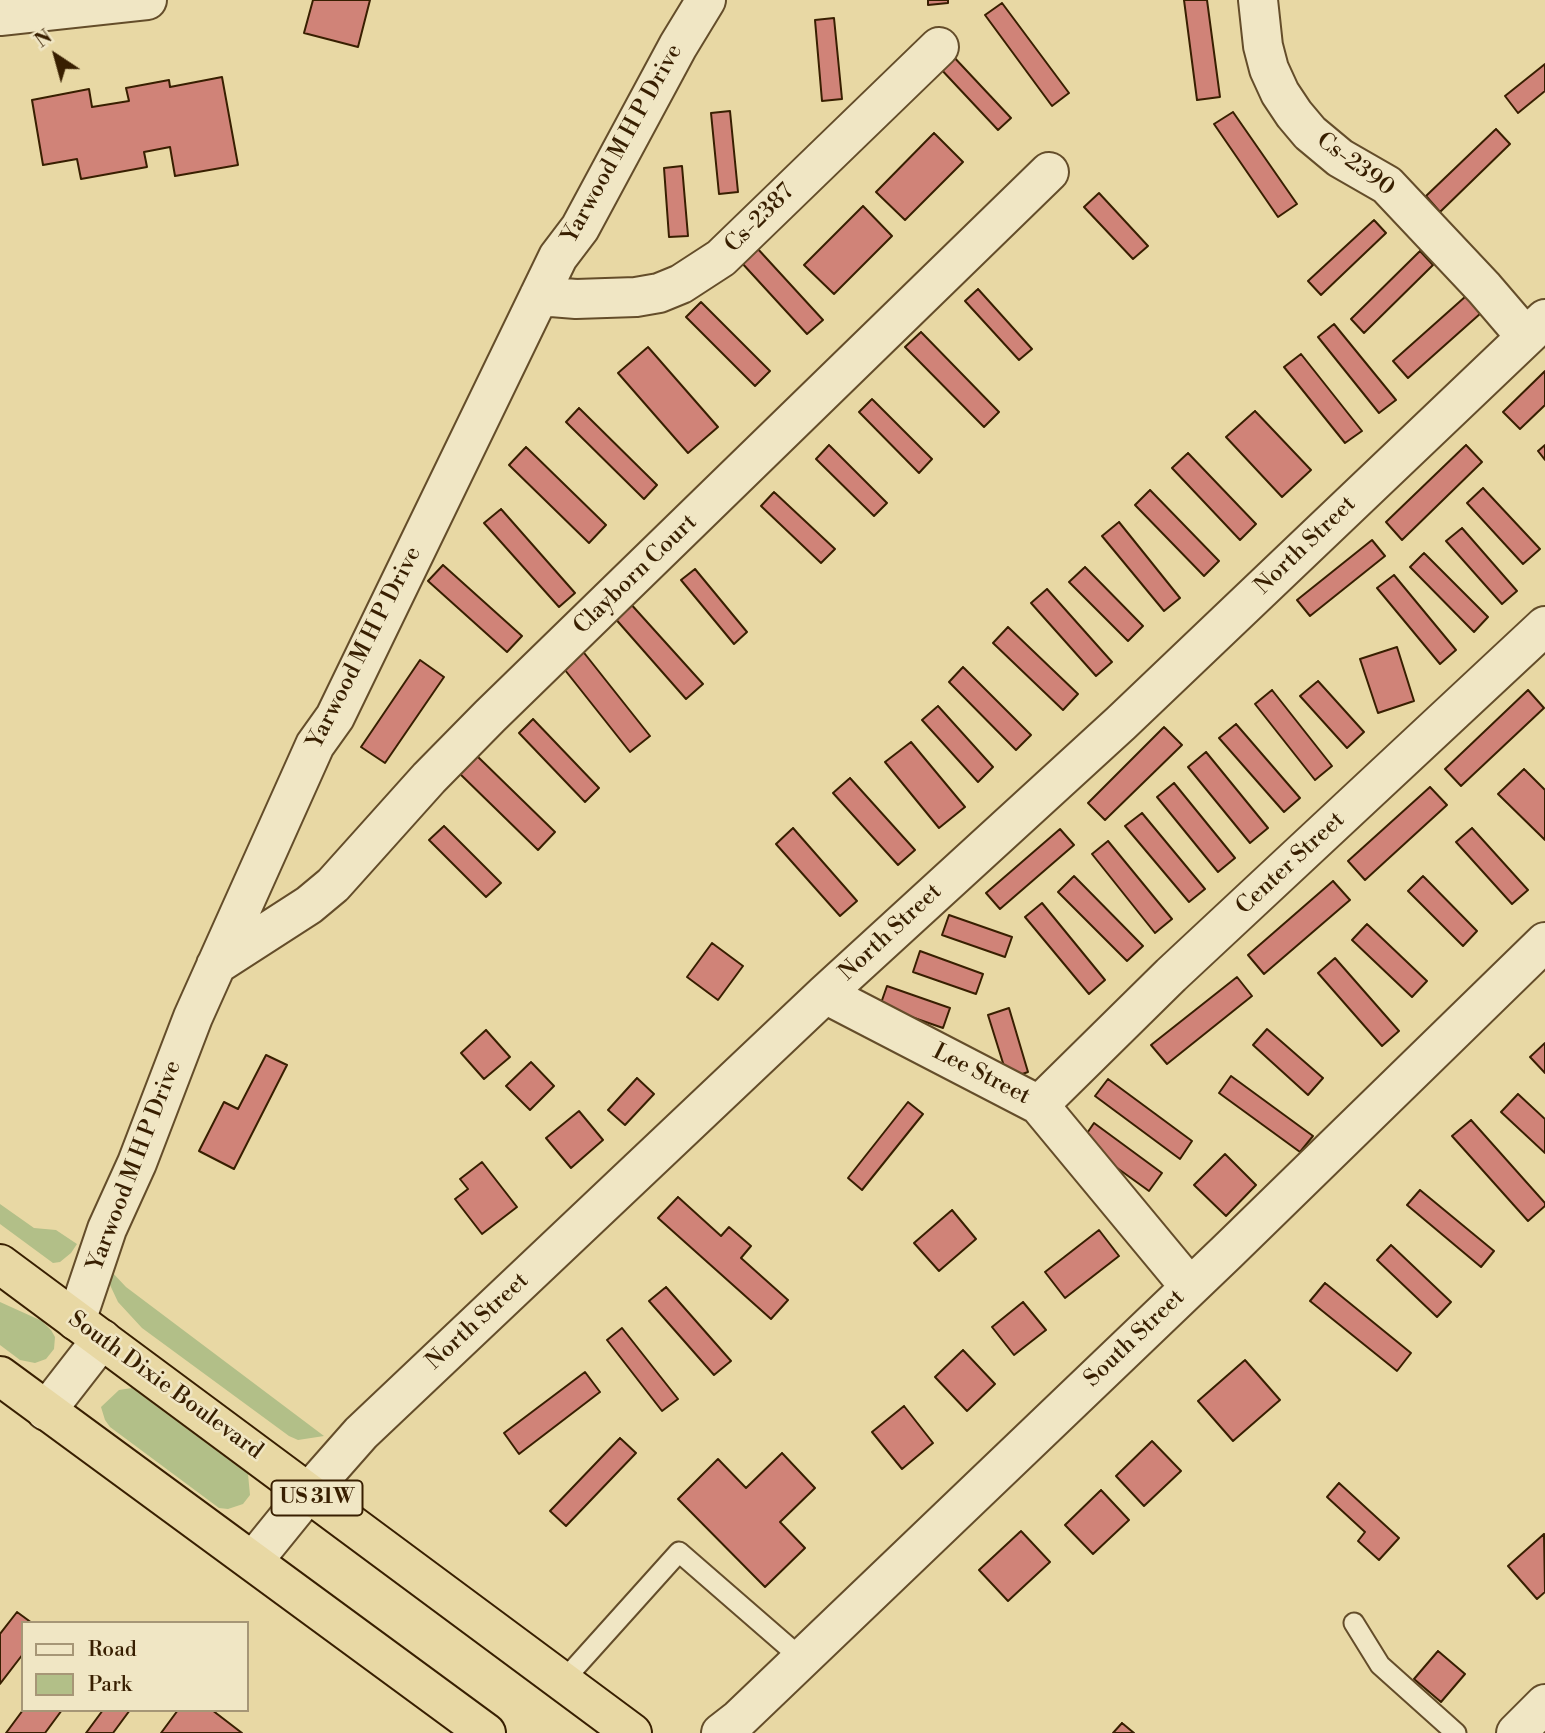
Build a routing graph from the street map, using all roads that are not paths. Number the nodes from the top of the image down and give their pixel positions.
1 (147, 0) edge
2 (706, 0) edge
3 (1258, 0) edge
4 (0, 16) edge
5 (939, 47) dead end
6 (1049, 172) dead end
7 (539, 296) junction
8 (1535, 328) edge
9 (1545, 626) edge
10 (1545, 942) edge
11 (216, 965) junction
12 (825, 994) junction
13 (1039, 1105) junction
14 (0, 1264) edge
15 (1190, 1287) junction
16 (89, 1330) junction
17 (0, 1376) edge
18 (46, 1411) junction
19 (309, 1492) junction
20 (253, 1562) junction
21 (1354, 1623) dead end
22 (801, 1658) junction
23 (563, 1681) junction
24 (1545, 1704) edge
25 (467, 1728) edge
26 (632, 1733) edge
27 (721, 1733) edge
28 (1456, 1733) edge
29 (1516, 1733) edge

1 - 4 street
2 - 7 street, Yarwood M H P Drive
3 - 8 street, Cs-2390
5 - 7 street, Cs-2387
6 - 11 street, Clayborn Court
7 - 11 street, Yarwood M H P Drive
8 - 12 street, North Street
9 - 13 street, Center Street
10 - 15 street, South Street
11 - 16 street, Yarwood M H P Drive
12 - 13 street, Lee Street
12 - 19 street, North Street
13 - 15 street, Lee Street
14 - 16 highway, South Dixie Boulevard / US 31W
15 - 22 street, South Street
16 - 18 street, Yarwood M H P Drive
16 - 19 highway, South Dixie Boulevard / US 31W
17 - 18 highway
18 - 20 highway
19 - 20 street, North Street
19 - 23 highway, South Dixie Boulevard / US 31W
20 - 25 highway
21 - 28 lane
22 - 23 lane
22 - 27 street, South Street
23 - 26 highway, South Dixie Boulevard / US 31W
24 - 29 street

